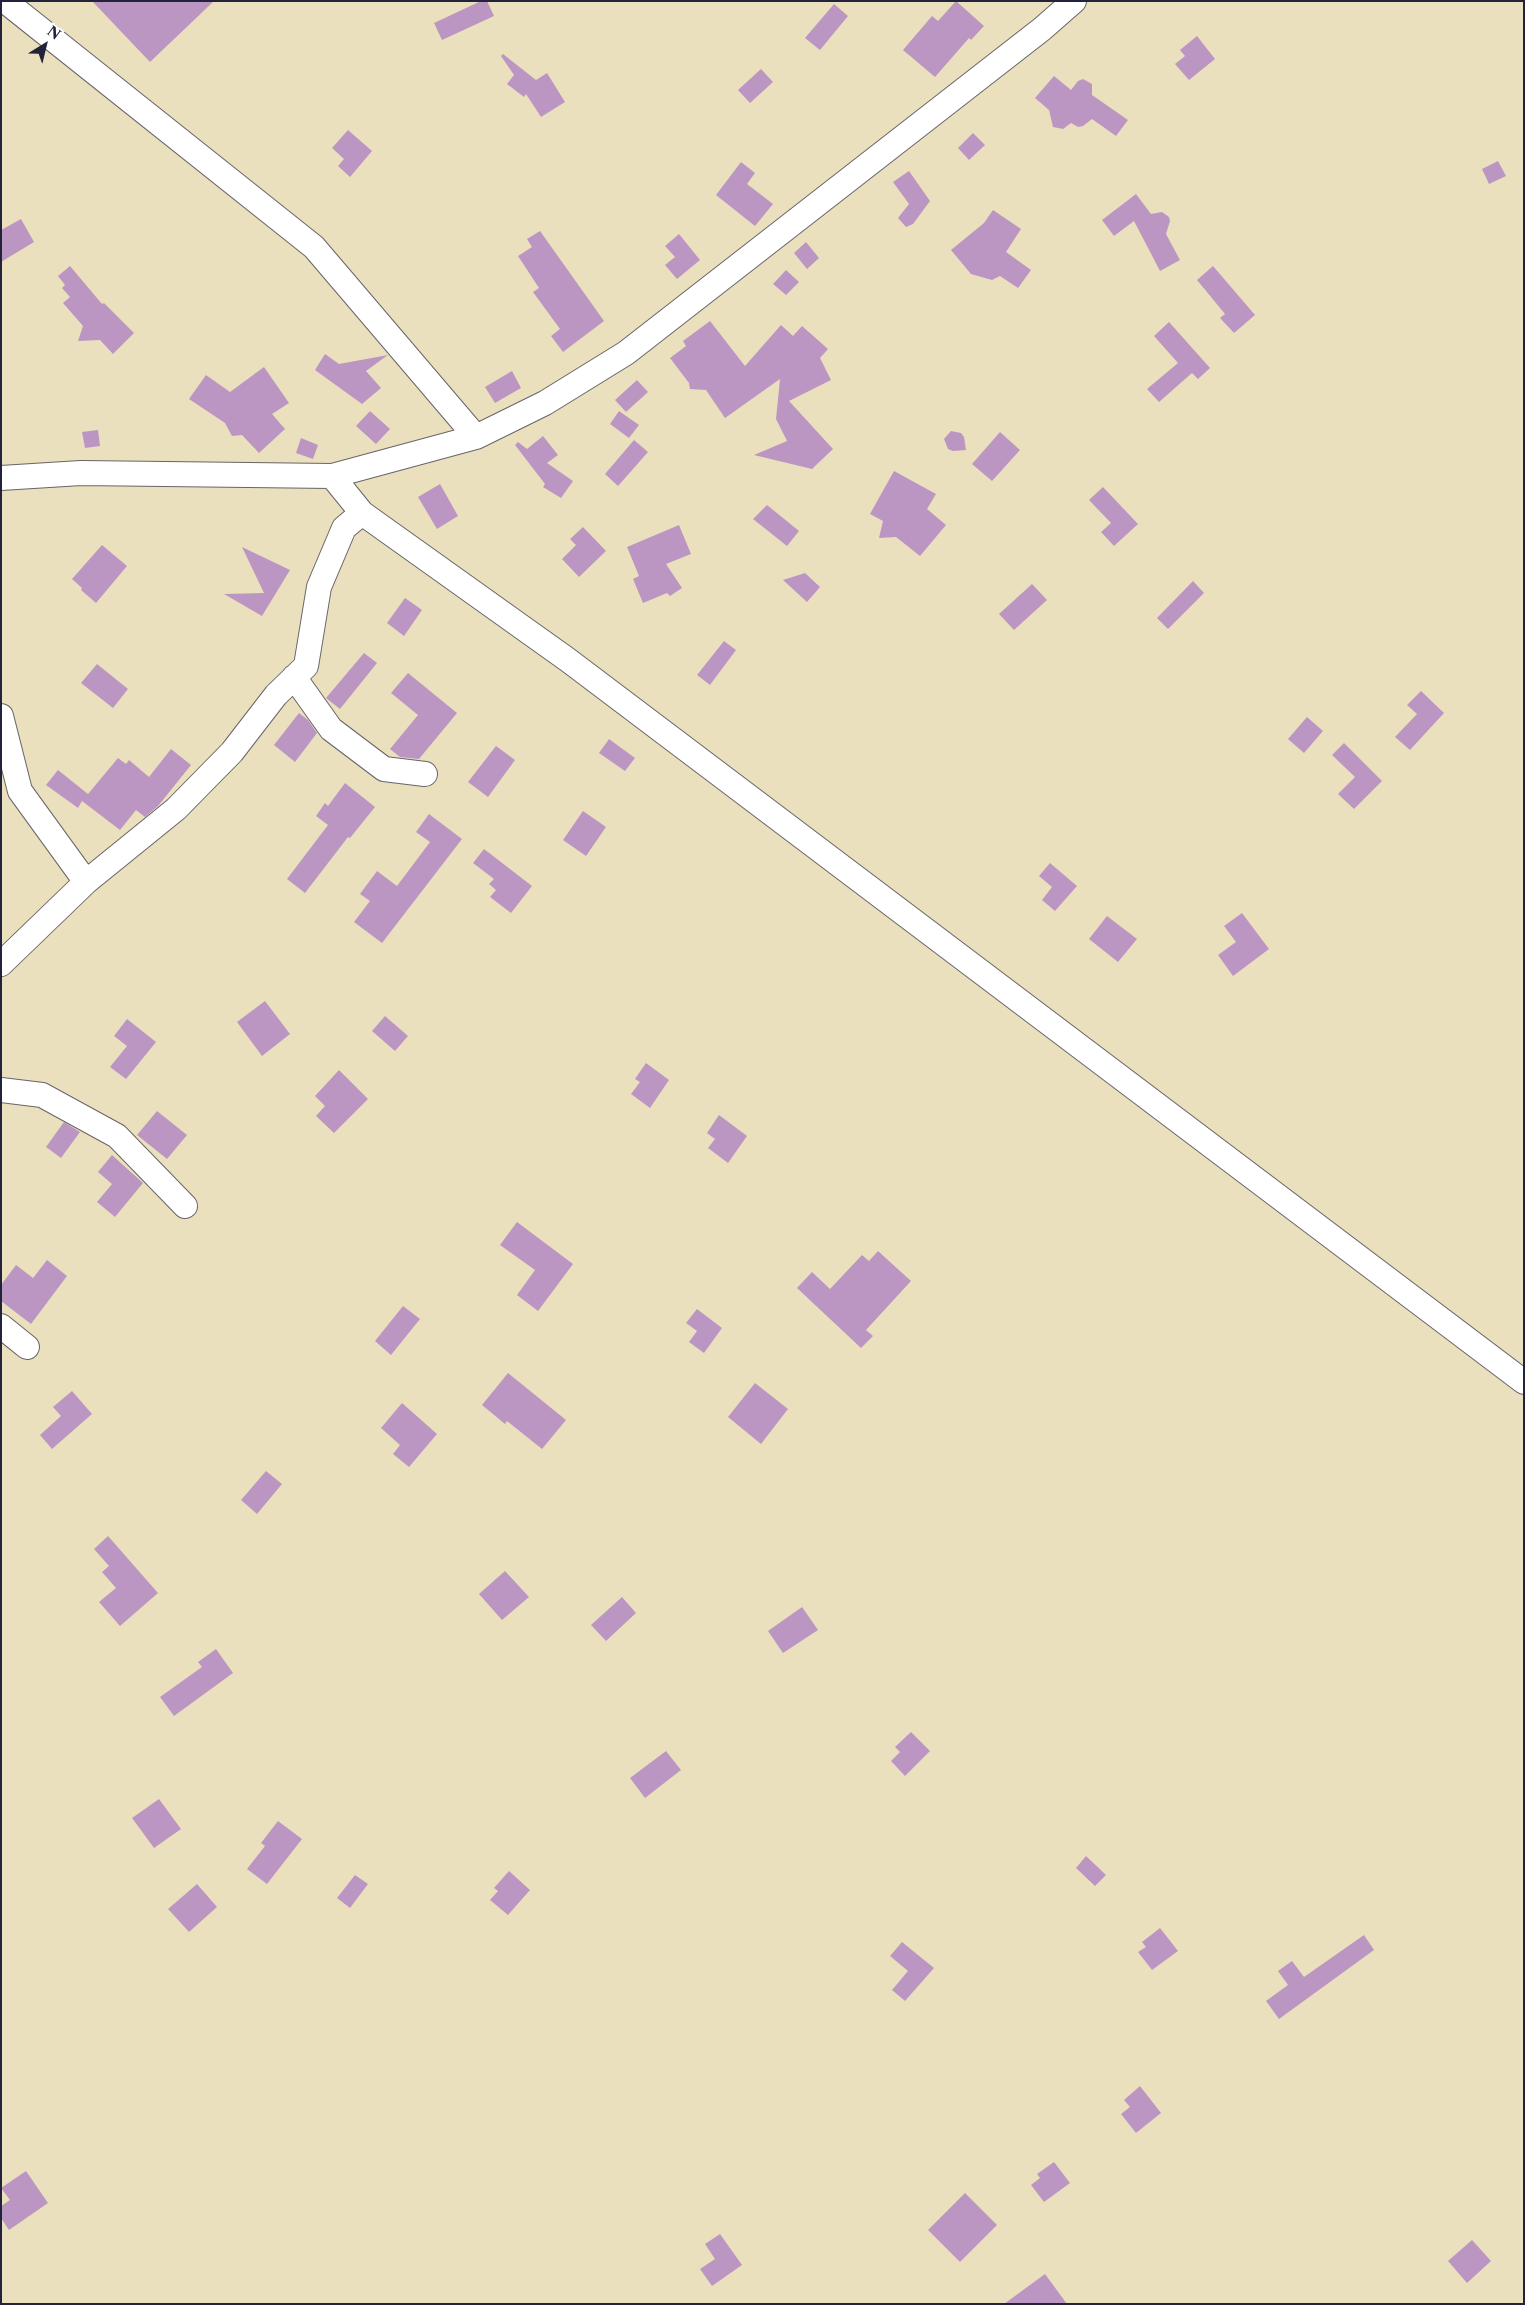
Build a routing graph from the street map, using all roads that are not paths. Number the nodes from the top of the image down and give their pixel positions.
1 (5, 1) edge
2 (1074, 1) edge
3 (476, 437) junction
4 (332, 476) junction
5 (1, 478) edge
6 (362, 513) junction
7 (294, 677) junction
8 (1, 716) edge
9 (425, 774) dead end
10 (86, 882) junction
11 (1, 964) edge
12 (1, 1090) edge
13 (185, 1206) dead end
14 (1, 1326) edge
15 (27, 1347) dead end
16 (1524, 1382) edge

1 - 3 street
2 - 3 street
3 - 4 street
4 - 5 street
4 - 6 street
6 - 7 street
6 - 16 street
7 - 9 street
7 - 10 street
8 - 10 street
10 - 11 street
12 - 13 street
14 - 15 street

